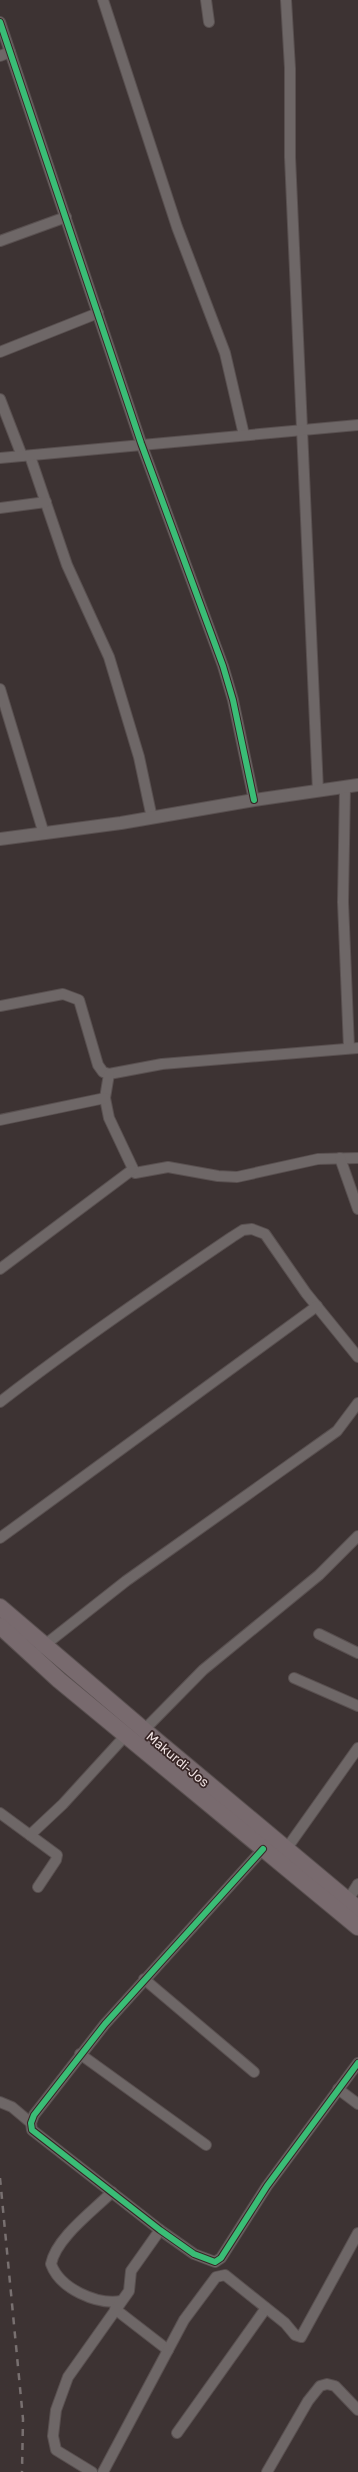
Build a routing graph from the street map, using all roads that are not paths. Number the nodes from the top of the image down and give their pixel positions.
1 (103, 0) edge
2 (206, 0) edge
3 (286, 0) edge
4 (0, 22) edge
5 (209, 22) dead end
6 (10, 52) junction
7 (0, 56) edge
8 (66, 217) junction
9 (0, 241) edge
10 (98, 313) junction
11 (0, 352) edge
12 (0, 399) edge
13 (358, 425) edge
14 (302, 430) junction
15 (244, 435) junction
16 (141, 443) junction
17 (26, 456) junction
18 (0, 458) edge
19 (46, 502) junction
20 (0, 508) edge
21 (0, 689) edge
22 (358, 785) edge
23 (344, 787) junction
24 (318, 791) junction
25 (254, 800) junction
26 (152, 818) junction
27 (44, 834) junction
28 (0, 839) edge
29 (0, 1006) edge
30 (354, 1048) edge
31 (109, 1074) junction
32 (105, 1098) junction
33 (0, 1120) edge
34 (340, 1158) junction
35 (358, 1158) edge
36 (132, 1170) junction
37 (358, 1208) edge
38 (0, 1269) edge
39 (316, 1306) junction
40 (358, 1357) edge
41 (0, 1402) edge
42 (358, 1402) edge
43 (358, 1536) edge
44 (0, 1538) edge
45 (0, 1607) edge
46 (0, 1626) edge
47 (319, 1634) dead end
48 (39, 1650) junction
49 (358, 1653) edge
50 (294, 1678) dead end
51 (358, 1706) edge
52 (144, 1730) junction
53 (126, 1735) junction
54 (358, 1748) edge
55 (0, 1813) edge
56 (30, 1835) junction
57 (263, 1848) junction
58 (287, 1848) junction
59 (358, 1884) edge
60 (38, 1887) dead end
61 (353, 1905) edge
62 (358, 1927) edge
63 (144, 1979) junction
64 (80, 2054) junction
65 (358, 2063) edge
66 (254, 2072) dead end
67 (338, 2089) junction
68 (0, 2102) edge
69 (358, 2104) edge
70 (31, 2123) junction
71 (206, 2145) dead end
72 (112, 2192) junction
73 (160, 2230) junction
74 (358, 2233) edge
75 (117, 2305) junction
76 (266, 2308) junction
77 (168, 2350) junction
78 (358, 2410) edge
79 (177, 2433) dead end
80 (92, 2472) edge
81 (103, 2472) edge
82 (267, 2472) edge

1 - 15 street
2 - 5 street
3 - 14 street
4 - 6 street
6 - 7 street
6 - 8 street
8 - 9 street
8 - 10 street
10 - 11 street
10 - 16 street
12 - 17 street
13 - 14 street
14 - 15 street
14 - 24 street
15 - 16 street
16 - 17 street
16 - 25 street
17 - 18 street
17 - 19 street
19 - 20 street
19 - 26 street
21 - 27 street
22 - 23 street
23 - 24 street
23 - 30 street
24 - 25 street
25 - 26 street
26 - 27 street
27 - 28 street
29 - 31 street
30 - 31 street
31 - 32 street
32 - 33 street
32 - 36 street
34 - 35 street
34 - 36 street
34 - 37 street
36 - 38 street
39 - 40 street
39 - 41 street
39 - 44 street
42 - 48 street
43 - 52 street
45 - 48 highway, Makurdi-Jos
46 - 48 highway, Makurdi-Jos
47 - 49 street
48 - 52 highway, Makurdi-Jos
48 - 53 highway, Makurdi-Jos
50 - 51 street
52 - 58 highway, Makurdi-Jos
53 - 56 street
53 - 57 highway, Makurdi-Jos
54 - 58 street
55 - 56 street
56 - 60 street
57 - 62 highway, Makurdi-Jos
57 - 63 street
58 - 61 highway, Makurdi-Jos
59 - 61 street
63 - 64 street
63 - 66 street
64 - 70 street
64 - 71 street
65 - 67 street
67 - 69 street
67 - 73 street
68 - 70 street
70 - 72 street
72 - 73 street
72 - 75 street
73 - 75 street
74 - 76 street
75 - 77 street
75 - 80 street
76 - 77 street
76 - 79 street
77 - 81 street
78 - 82 street

